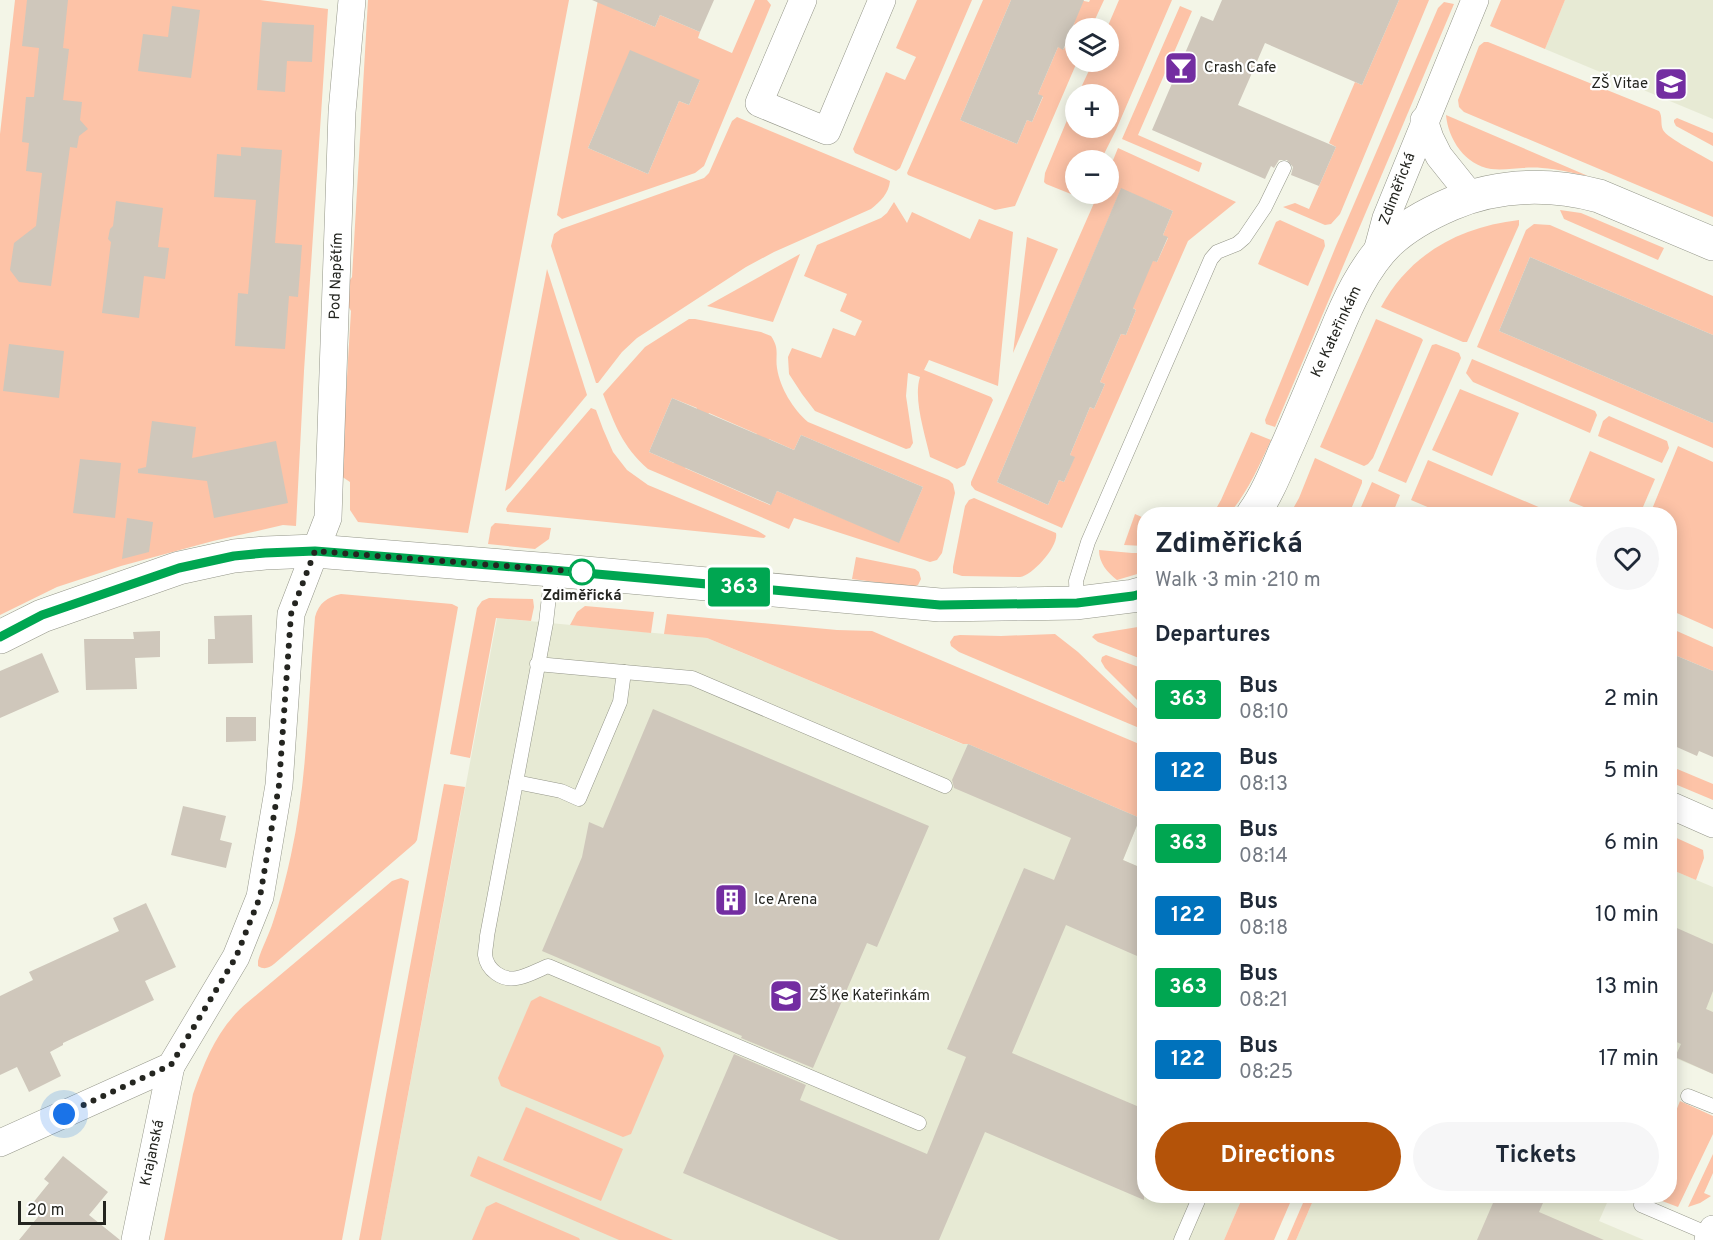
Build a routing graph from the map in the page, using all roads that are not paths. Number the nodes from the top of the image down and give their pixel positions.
1 (352, 0) edge
2 (803, 0) edge
3 (882, 0) edge
4 (1475, 0) edge
5 (1424, 120) junction
6 (1284, 168) dead end
7 (1471, 196) junction
8 (1713, 244) edge
9 (1375, 259) junction
10 (1257, 507) edge
11 (315, 551) junction
12 (552, 570) junction
13 (1137, 595) edge
14 (1077, 603) junction
15 (0, 637) edge
16 (537, 664) junction
17 (624, 672) junction
18 (516, 782) junction
19 (945, 786) dead end
20 (1677, 808) edge
21 (1713, 824) edge
22 (171, 1065) junction
23 (1688, 1096) dead end
24 (1713, 1106) edge
25 (919, 1123) dead end
26 (0, 1143) edge
27 (1197, 1203) edge
28 (1641, 1205) dead end
29 (1711, 1235) edge
30 (135, 1240) edge
31 (1181, 1240) edge

1 - 11 street, Pod Napětím
2 - 3 street
4 - 5 street, Zdiměřická
5 - 7 street, Zdiměřická
5 - 9 street, Zdiměřická
6 - 14 lane
7 - 8 street, Ke Kateřinkám
7 - 9 street, Ke Kateřinkám
9 - 10 street, Ke Kateřinkám
11 - 12 street
11 - 15 street
11 - 22 street, Pod Napětím
12 - 14 street
12 - 16 lane
13 - 14 street
16 - 17 lane
16 - 18 lane
17 - 18 lane
17 - 19 lane
18 - 25 lane
20 - 21 street
22 - 26 street
22 - 30 street, Krajanská
23 - 24 lane
27 - 31 lane
28 - 29 lane

